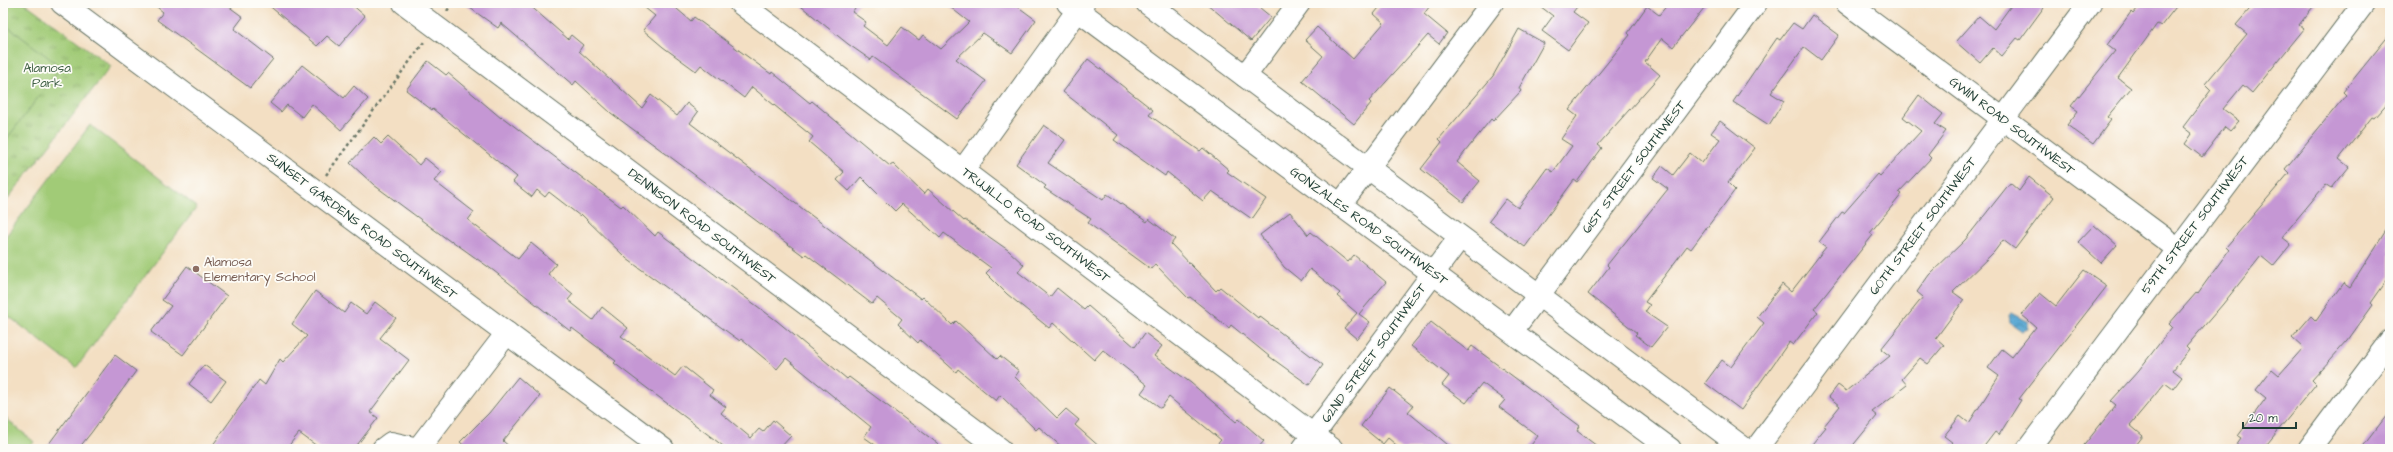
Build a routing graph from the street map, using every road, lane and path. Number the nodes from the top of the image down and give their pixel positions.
1 (62, 3) edge
2 (404, 3) edge
3 (453, 3) edge
4 (740, 3) edge
5 (1147, 3) edge
6 (1299, 3) edge
7 (1492, 3) edge
8 (1756, 3) edge
9 (1847, 3) edge
10 (2090, 3) edge
11 (2364, 3) edge
12 (1076, 5) edge
13 (446, 13) dead end
14 (426, 39) dead end
15 (1245, 76) junction
16 (2004, 119) junction
17 (1369, 166) junction
18 (963, 170) junction
19 (324, 177) dead end
20 (1340, 205) junction
21 (1460, 237) junction
22 (2177, 248) junction
23 (1433, 273) junction
24 (1538, 295) junction
25 (1512, 331) junction
26 (506, 333) junction
27 (2390, 341) edge
28 (1308, 442) edge
29 (383, 449) edge
30 (418, 449) edge
31 (662, 449) edge
32 (1000, 449) edge
33 (1332, 449) edge
34 (1670, 449) edge
35 (1745, 449) edge
36 (1756, 449) edge
37 (2028, 449) edge
38 (2309, 449) edge

1 - 26 street, SUNSET GARDENS ROAD SOUTHWEST
2 - 32 street, DENNISON ROAD SOUTHWEST
3 - 13 path
4 - 18 street, TRUJILLO ROAD SOUTHWEST
5 - 15 street
6 - 15 street
7 - 17 street
8 - 24 street, 61ST STREET SOUTHWEST
9 - 16 street, GWIN ROAD SOUTHWEST
10 - 16 street, 60TH STREET SOUTHWEST
11 - 22 street, 59TH STREET SOUTHWEST
12 - 18 street
12 - 20 street, GONZALES ROAD SOUTHWEST
14 - 19 path
15 - 17 street
16 - 22 street, GWIN ROAD SOUTHWEST
16 - 36 street, 60TH STREET SOUTHWEST
17 - 20 street
17 - 21 street
18 - 28 street, TRUJILLO ROAD SOUTHWEST
20 - 23 street, GONZALES ROAD SOUTHWEST
21 - 23 street, 62ND STREET SOUTHWEST
21 - 24 street
22 - 37 street, 59TH STREET SOUTHWEST
23 - 25 street, GONZALES ROAD SOUTHWEST
23 - 28 street, 62ND STREET SOUTHWEST
24 - 25 street, 61ST STREET SOUTHWEST
24 - 35 street
25 - 34 street, GONZALES ROAD SOUTHWEST
26 - 30 street
26 - 31 street, SUNSET GARDENS ROAD SOUTHWEST
27 - 38 street
28 - 33 street, TRUJILLO ROAD SOUTHWEST
29 - 30 street

